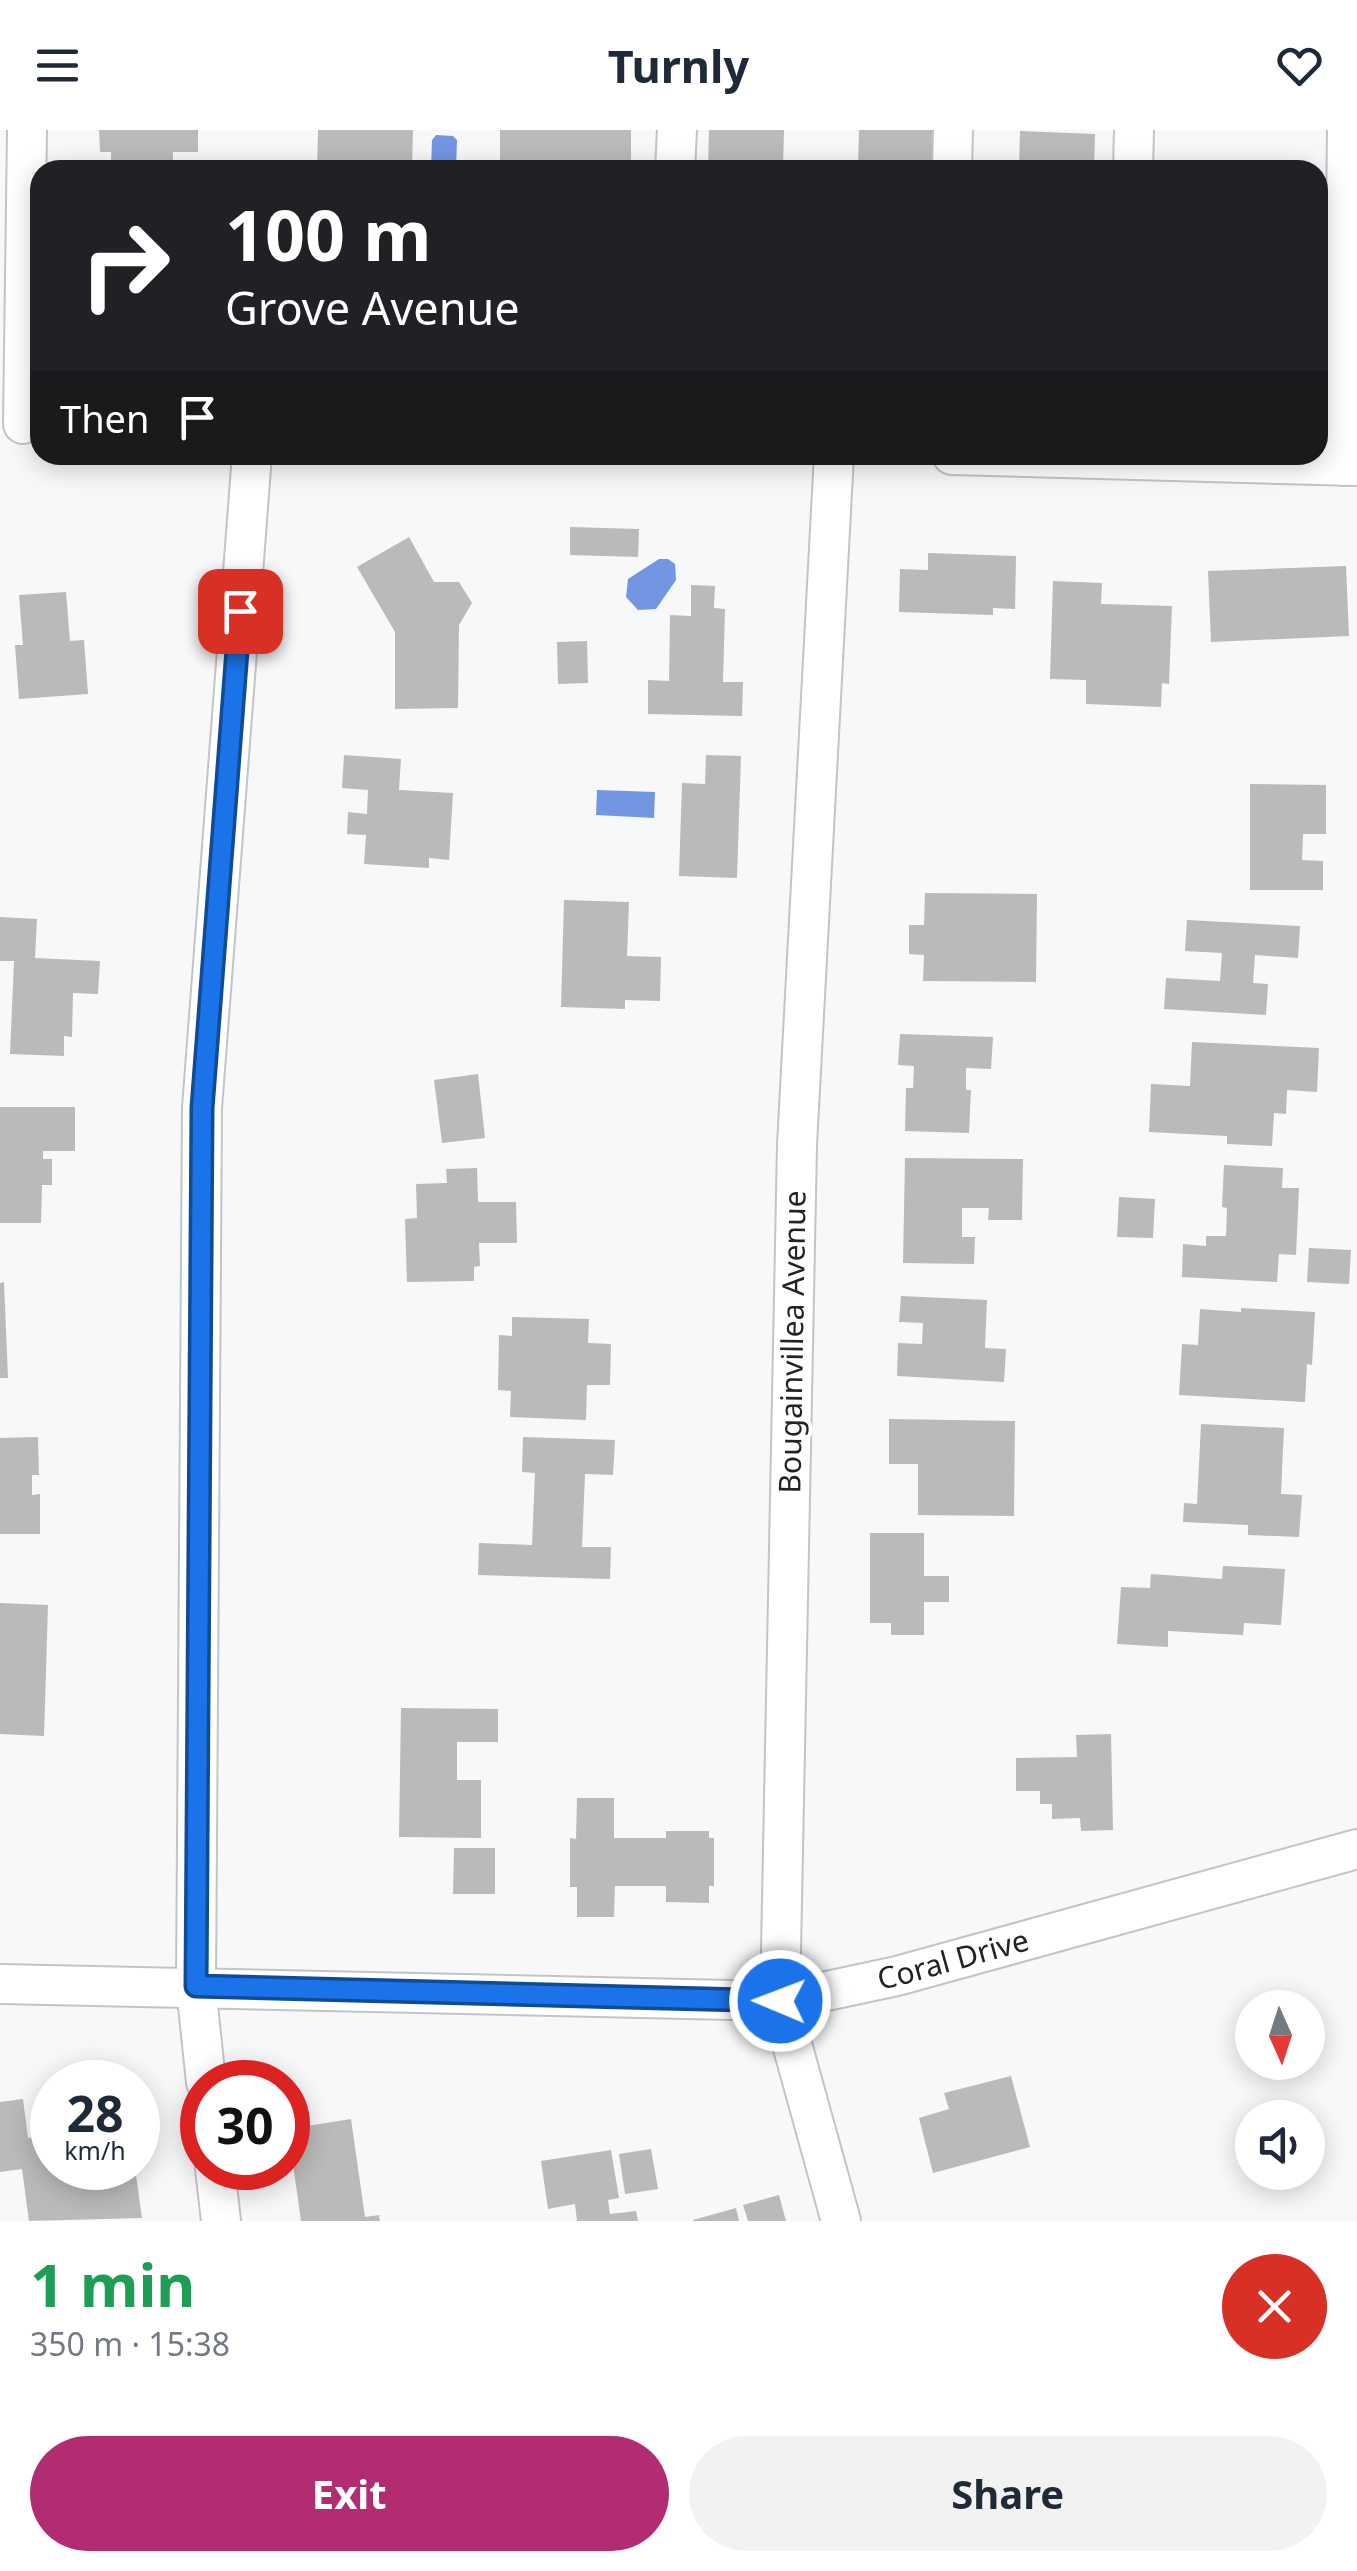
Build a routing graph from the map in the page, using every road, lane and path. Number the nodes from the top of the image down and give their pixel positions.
1 (27, 130) edge
2 (677, 130) edge
3 (953, 130) edge
4 (1134, 130) edge
5 (1347, 130) edge
6 (676, 160) edge
7 (952, 160) edge
8 (1134, 160) edge
9 (21, 424) edge
10 (251, 465) edge
11 (833, 465) edge
12 (1323, 465) edge
13 (1350, 466) edge
14 (1357, 1849) edge
15 (0, 1984) edge
16 (196, 1986) junction
17 (780, 2001) junction
18 (204, 2060) edge
19 (217, 2190) edge
20 (221, 2221) edge
21 (841, 2221) edge

1 - 9 street
2 - 6 street
3 - 7 street
4 - 8 street
5 - 13 street
10 - 16 street
11 - 17 street, Bougainvillea Avenue
12 - 13 street
14 - 17 street, Coral Drive
15 - 16 street, Coral Drive
16 - 17 street, Coral Drive
16 - 18 street
17 - 21 street, Bougainvillea Avenue
19 - 20 street

